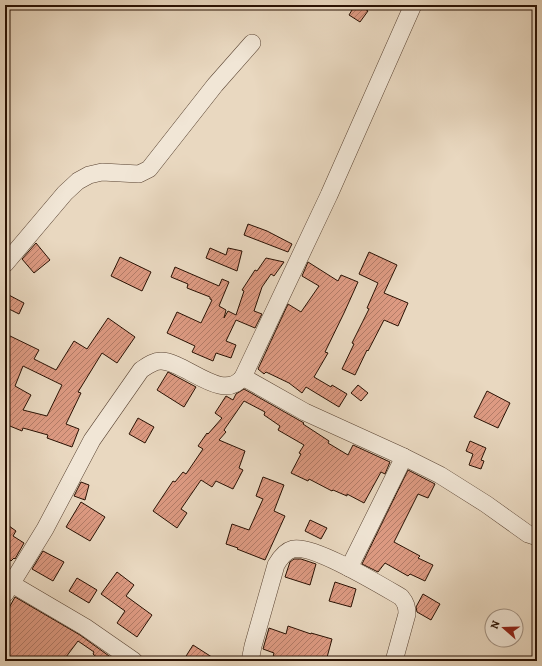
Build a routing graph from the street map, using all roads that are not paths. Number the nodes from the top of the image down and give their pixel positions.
1 (413, 5) edge
2 (252, 43) dead end
3 (5, 264) edge
4 (243, 377) junction
5 (404, 457) junction
6 (537, 538) edge
7 (349, 568) junction
8 (7, 586) edge
9 (134, 661) edge
10 (250, 661) edge
11 (394, 661) edge

1 - 4 street
2 - 3 street
4 - 5 street
4 - 8 street
5 - 6 street
5 - 7 street
7 - 10 street
7 - 11 street
8 - 9 street

